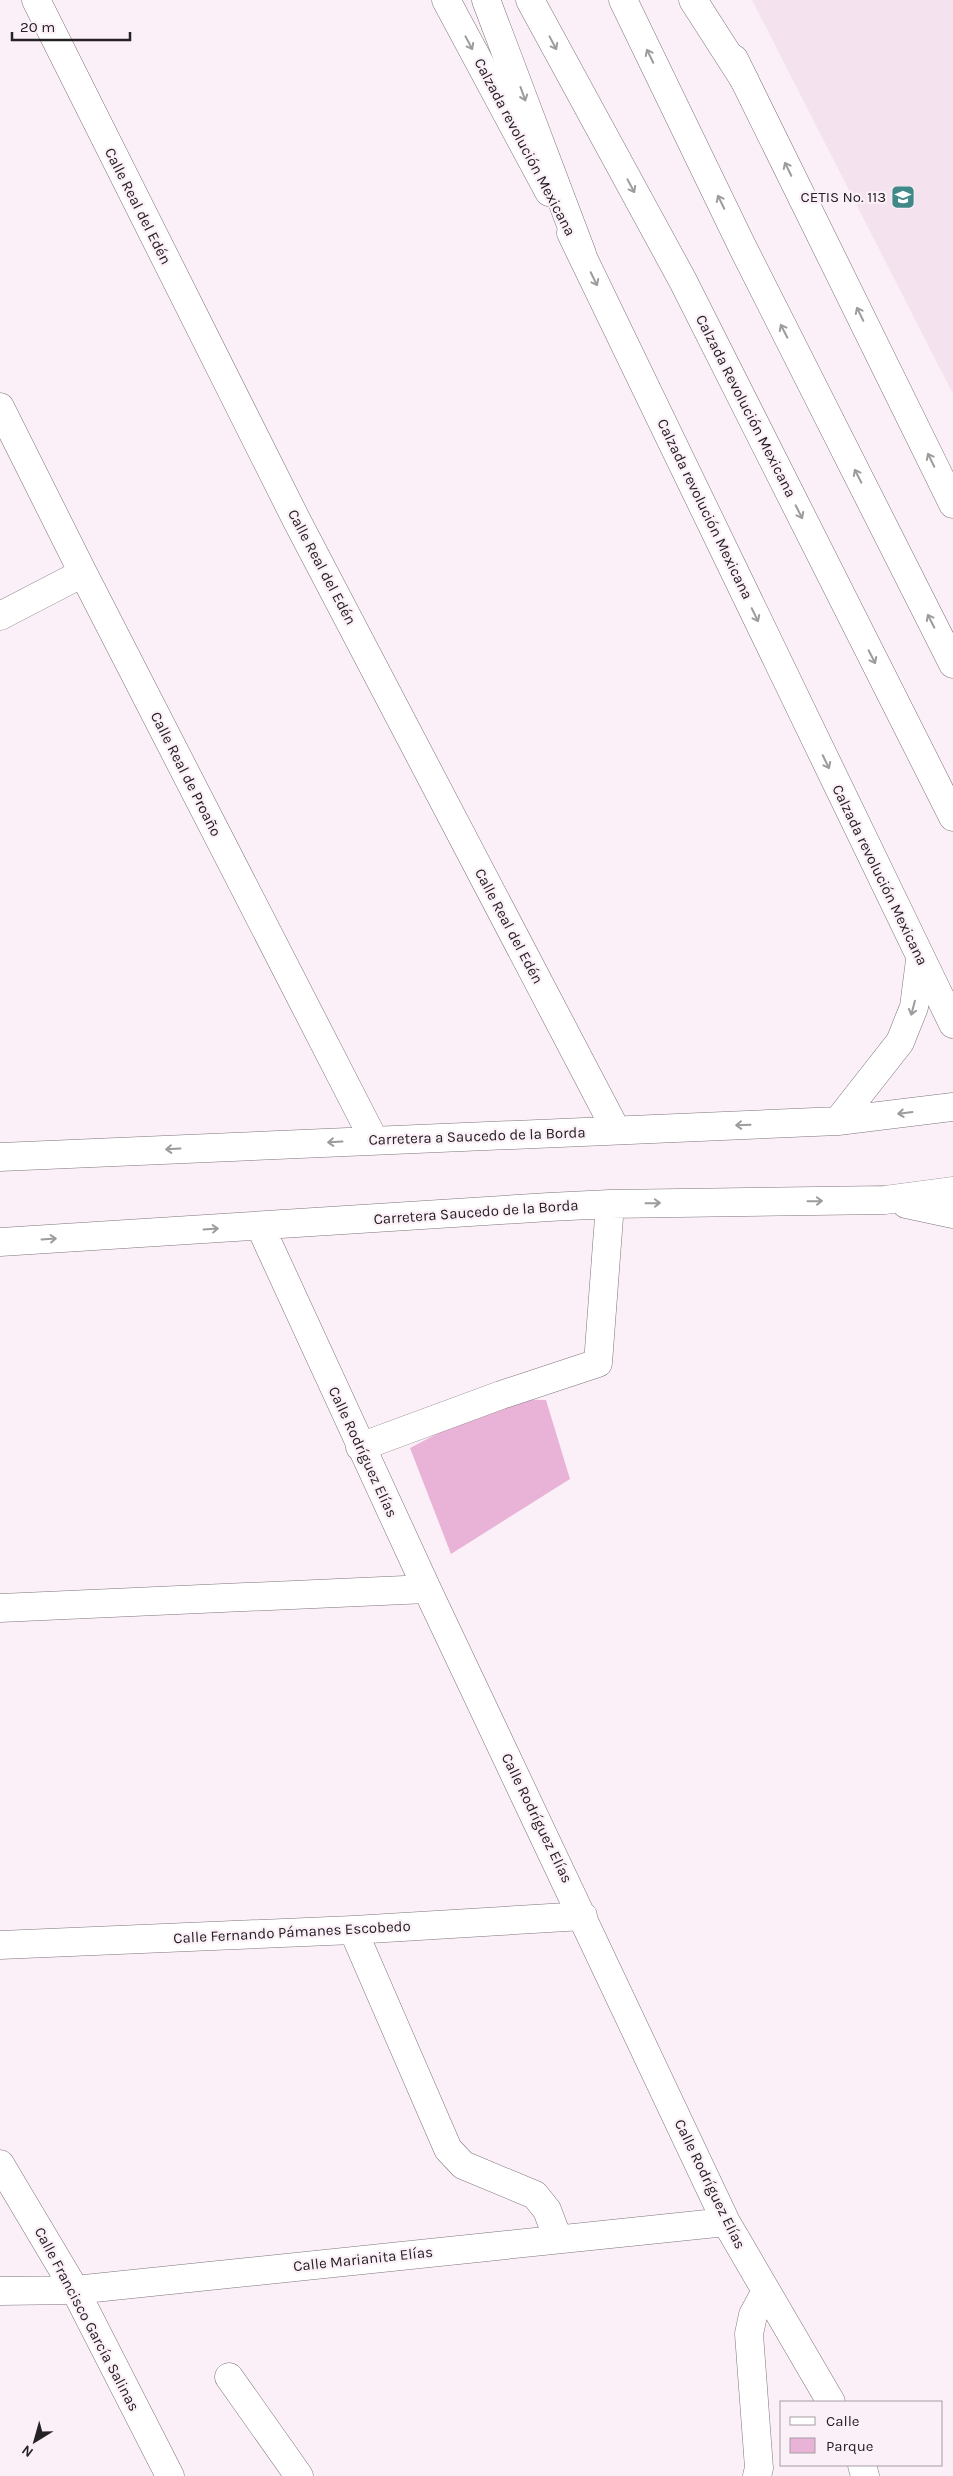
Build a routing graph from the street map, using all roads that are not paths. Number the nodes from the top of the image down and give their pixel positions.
1 (36, 0) edge
2 (446, 0) edge
3 (486, 0) edge
4 (530, 0) edge
5 (623, 0) edge
6 (693, 0) edge
7 (704, 0) edge
8 (745, 81) junction
9 (582, 254) junction
10 (0, 407) edge
11 (953, 504) edge
12 (83, 573) junction
13 (0, 616) edge
14 (953, 664) edge
15 (953, 816) edge
16 (920, 960) junction
17 (953, 990) edge
18 (953, 1024) edge
19 (953, 1107) edge
20 (838, 1121) junction
21 (616, 1130) junction
22 (374, 1140) junction
23 (0, 1157) edge
24 (953, 1190) edge
25 (885, 1200) junction
26 (610, 1204) junction
27 (953, 1214) edge
28 (260, 1226) junction
29 (0, 1242) edge
30 (360, 1447) junction
31 (427, 1589) junction
32 (0, 1608) edge
33 (583, 1916) junction
34 (353, 1930) junction
35 (0, 1945) edge
36 (0, 2164) edge
37 (726, 2222) junction
38 (558, 2239) junction
39 (75, 2290) junction
40 (766, 2291) junction
41 (0, 2292) edge
42 (229, 2377) dead end
43 (830, 2401) edge
44 (170, 2476) edge
45 (299, 2476) edge
46 (757, 2476) edge

1 - 21 street, Calle Real del Edén
2 -> 9 street, Calzada revolución Mexicana
3 -> 9 street
4 -> 15 street, Calzada Revolución Mexicana
14 -> 5 street
6 - 8 street
7 - 8 street
11 -> 8 street
9 -> 16 street, Calzada revolución Mexicana
10 - 12 street, Calle Real de Proaño
12 - 13 street
12 - 22 street, Calle Real de Proaño
16 - 17 street
16 - 18 street, Calzada revolución Mexicana
16 -> 20 street
19 -> 20 street, Carretera a Saucedo de la Borda
20 -> 21 street, Carretera a Saucedo de la Borda
21 - 22 street, Carretera a Saucedo de la Borda
22 -> 23 street, Carretera a Saucedo de la Borda
24 - 25 street, Carretera Saucedo de la Borda
26 -> 25 street, Carretera Saucedo de la Borda
25 - 27 street
26 - 28 street, Carretera Saucedo de la Borda
26 - 30 street
29 -> 28 street, Carretera Saucedo de la Borda
28 - 30 street, Calle Rodríguez Elías
30 - 31 street, Calle Rodríguez Elías
31 - 32 street
31 - 33 street, Calle Rodríguez Elías
33 - 34 street, Calle Fernando Pámanes Escobedo
33 - 37 street, Calle Rodríguez Elías
34 - 35 street, Calle Fernando Pámanes Escobedo
34 - 38 street
36 - 39 street, Calle Francisco García Salinas
37 - 38 street, Calle Marianita Elías
37 - 40 street, Calle Rodríguez Elías
38 - 39 street, Calle Marianita Elías
39 - 41 street, Calle Marianita Elías
39 - 44 street, Calle Francisco García Salinas
40 - 43 street, Calle Rodríguez Elías
40 - 46 street
42 - 45 street

